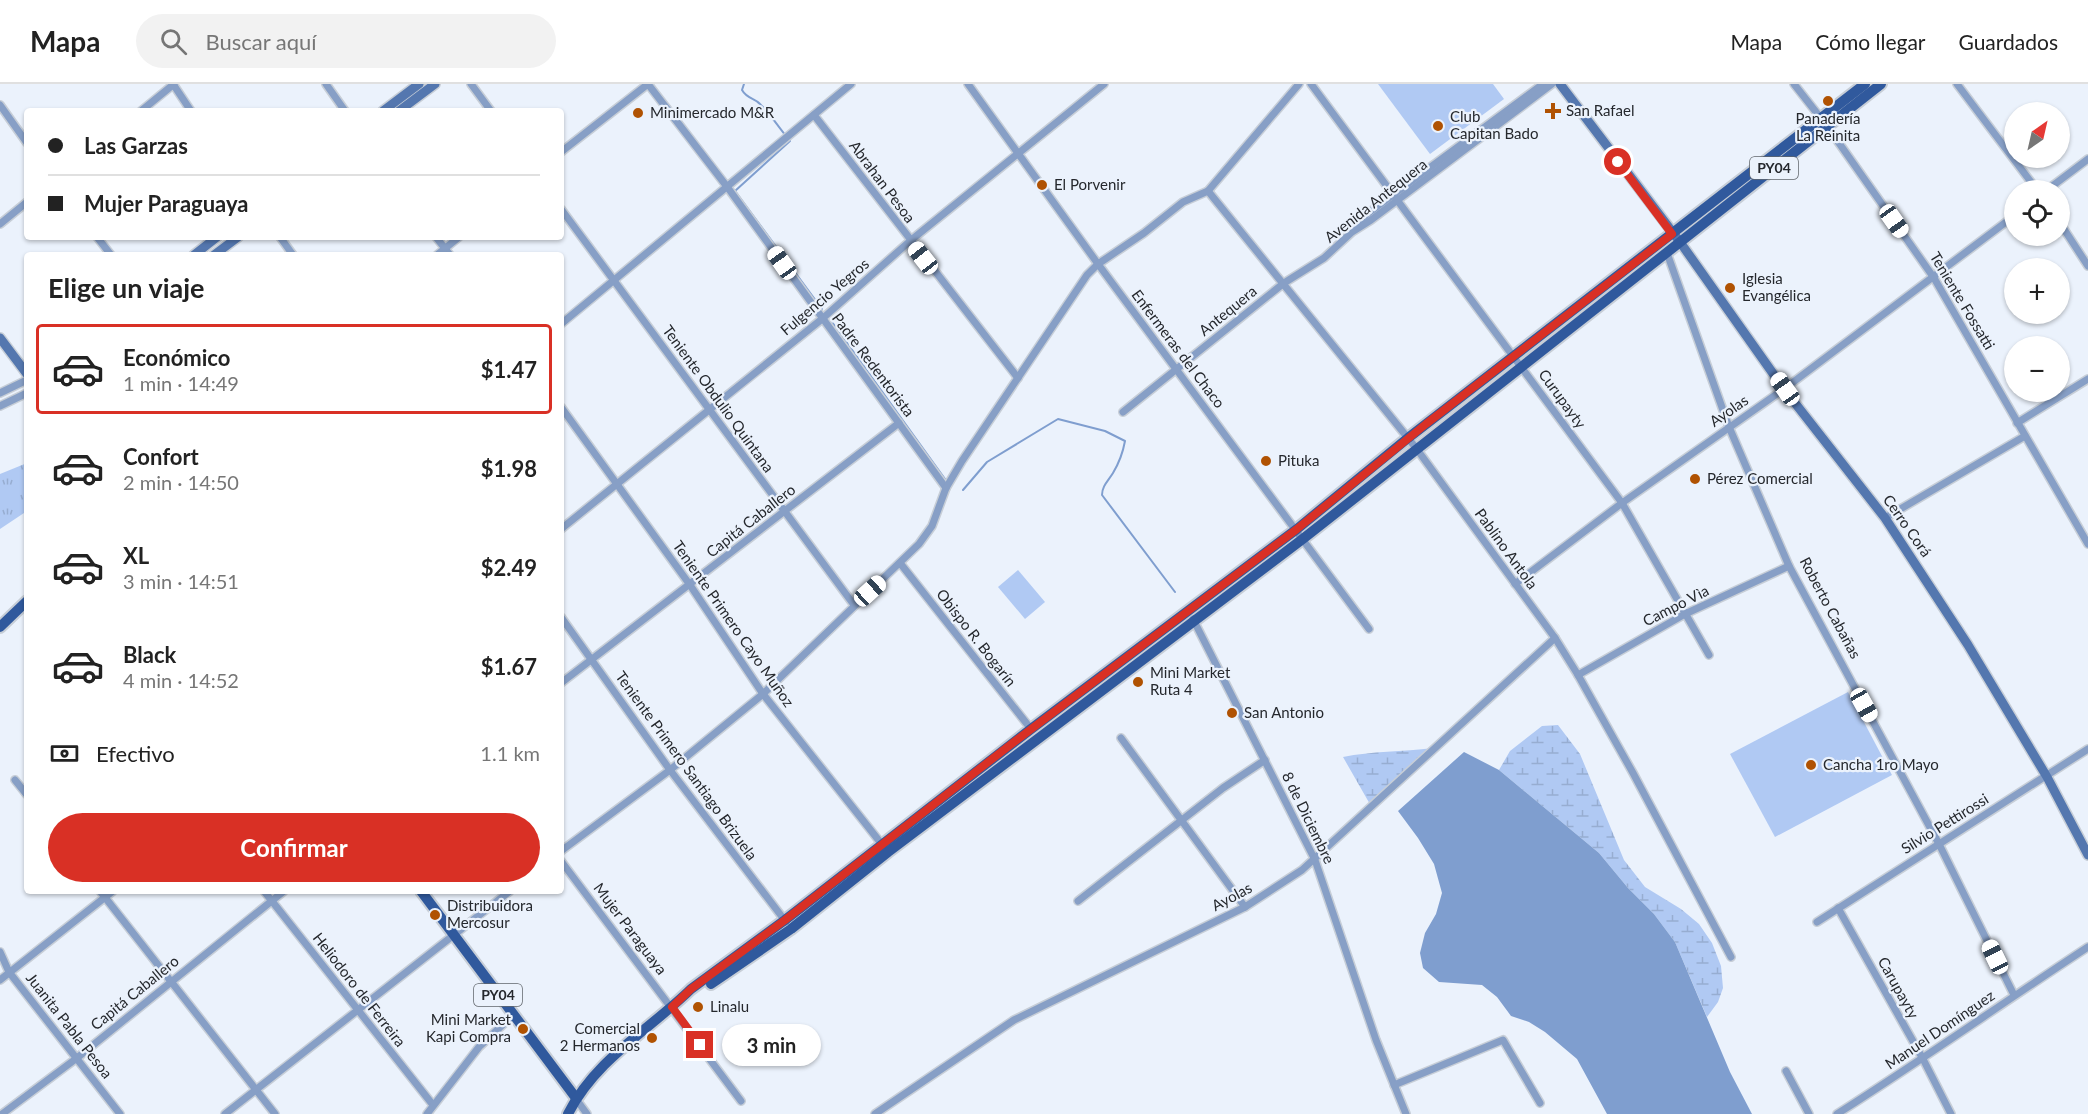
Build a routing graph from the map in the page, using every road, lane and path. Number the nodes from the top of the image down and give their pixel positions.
1 (174, 84) edge
2 (326, 84) edge
3 (419, 84) edge
4 (435, 84) edge
5 (471, 84) edge
6 (648, 84) edge
7 (852, 84) edge
8 (968, 84) edge
9 (1104, 84) edge
10 (1299, 84) edge
11 (1311, 84) edge
12 (1543, 84) edge
13 (1552, 84) edge
14 (1560, 84) edge
15 (1794, 84) edge
16 (1865, 84) edge
17 (1881, 84) edge
18 (1957, 84) edge
19 (0, 105) edge
20 (145, 108) edge
21 (189, 108) edge
22 (343, 108) edge
23 (387, 108) edge
24 (403, 108) edge
25 (489, 108) edge
26 (814, 116) junction
27 (1824, 122) junction
28 (24, 139) edge
29 (564, 150) edge
30 (1019, 154) junction
31 (2088, 159) edge
32 (2029, 180) edge
33 (2060, 180) edge
34 (728, 188) junction
35 (1208, 190) junction
36 (1395, 198) junction
37 (24, 204) edge
38 (564, 213) edge
39 (0, 224) edge
40 (2004, 224) edge
41 (1676, 238) junction
42 (2070, 238) edge
43 (99, 240) edge
44 (214, 240) edge
45 (234, 240) edge
46 (457, 240) edge
47 (910, 241) junction
48 (109, 252) edge
49 (198, 252) edge
50 (218, 252) edge
51 (447, 252) edge
52 (1667, 253) junction
53 (1324, 258) joint
54 (1098, 264) junction
55 (2088, 266) edge
56 (1934, 278) junction
57 (615, 281) junction
58 (1284, 283) junction
59 (822, 319) junction
60 (564, 322) edge
61 (0, 338) edge
62 (1514, 356) junction
63 (1521, 366) junction
64 (1176, 369) junction
65 (24, 370) edge
66 (1018, 378) junction
67 (2088, 378) edge
68 (24, 382) edge
69 (1785, 389) junction
70 (0, 393) edge
71 (24, 394) edge
72 (0, 406) edge
73 (708, 409) junction
74 (564, 411) edge
75 (1123, 412) dead end
76 (899, 423) junction
77 (2018, 423) junction
78 (1729, 427) junction
79 (2025, 436) junction
80 (1408, 438) junction
81 (1416, 448) junction
82 (616, 483) junction
83 (946, 488) junction
84 (1622, 503) junction
85 (785, 512) junction
86 (1885, 518) junction
87 (564, 526) edge
88 (1300, 533) junction
89 (2088, 544) edge
90 (900, 563) junction
91 (1790, 566) junction
92 (1515, 584) junction
93 (690, 585) junction
94 (24, 604) edge
95 (854, 605) junction
96 (1188, 611) junction
97 (1685, 614) junction
98 (564, 621) edge
99 (1194, 621) junction
100 (0, 627) edge
101 (1369, 629) dead end
102 (1555, 638) junction
103 (1709, 655) dead end
104 (593, 660) junction
105 (1578, 675) junction
106 (564, 681) edge
107 (763, 694) junction
108 (1031, 729) junction
109 (1121, 738) dead end
110 (2088, 749) edge
111 (1265, 760) junction
112 (670, 770) junction
113 (2047, 777) junction
114 (15, 780) dead end
115 (24, 791) edge
116 (1183, 821) junction
117 (1939, 844) junction
118 (885, 848) junction
119 (564, 849) edge
120 (2088, 855) edge
121 (1315, 860) junction
122 (564, 865) edge
123 (102, 894) edge
124 (266, 894) edge
125 (280, 894) edge
126 (423, 894) edge
127 (506, 894) edge
128 (272, 901) junction
129 (1078, 901) dead end
130 (1245, 907) junction
131 (1838, 908) junction
132 (1817, 922) dead end
133 (788, 925) junction
134 (455, 935) junction
135 (2088, 947) edge
136 (0, 952) edge
137 (1731, 957) dead end
138 (9, 972) junction
139 (0, 980) edge
140 (170, 981) junction
141 (2014, 995) junction
142 (676, 1004) junction
143 (358, 1010) junction
144 (513, 1015) junction
145 (76, 1058) junction
146 (1923, 1059) junction
147 (1786, 1071) dead end
148 (1395, 1085) junction
149 (255, 1090) junction
150 (576, 1098) junction
151 (741, 1101) dead end
152 (1540, 1103) dead end
153 (433, 1105) junction
154 (2, 1114) edge
155 (120, 1114) edge
156 (225, 1114) edge
157 (275, 1114) edge
158 (428, 1114) edge
159 (568, 1114) edge
160 (586, 1114) edge
161 (875, 1114) edge
162 (1406, 1114) edge
163 (1809, 1114) edge
164 (1837, 1114) edge
165 (1951, 1114) edge

1 - 20 street
1 - 21 street
2 - 22 street
3 - 23 street
4 - 24 street
5 - 25 street
6 - 29 street
6 - 34 street, Padre Redentorista
7 - 26 street
8 - 30 street, Enfermeras del Chaco
9 - 30 street, Fulgencio Yegros
10 - 35 street
11 - 36 street, Curupayty
12 - 36 street, Avenida Antequera
13 - 36 street, Avenida Antequera
14 - 41 street
15 - 27 street, Teniente Fossatti
16 - 27 main road, PY04
17 - 27 main road, PY04
18 - 32 street
19 - 28 street
26 - 34 street
26 - 47 street, Abrahan Pesoa
27 - 41 main road, PY04
27 - 56 street, Teniente Fossatti
30 - 47 street, Fulgencio Yegros
30 - 54 street, Enfermeras del Chaco
31 - 33 street
34 - 57 street
34 - 59 street, Padre Redentorista
35 - 54 street
35 - 58 street, Pablino Antola
36 - 53 street, Avenida Antequera
36 - 62 street, Curupayty
37 - 39 street
38 - 57 street, Teniente Obdulio Quintana
40 - 56 street, Ayolas
41 - 52 main road, PY04
41 - 62 main road, PY04
41 - 69 street, Cerro Corá
42 - 55 street
43 - 48 street
44 - 49 street
45 - 50 street
46 - 51 street
47 - 59 street, Fulgencio Yegros
47 - 66 street, Abrahan Pesoa
52 - 63 main road, PY04
52 - 78 street, Roberto Cabañas
53 - 58 street, Antequera
54 - 64 street, Enfermeras del Chaco
54 - 66 street
56 - 69 street, Ayolas
56 - 77 street, Teniente Fossatti
57 - 60 street
57 - 73 street, Teniente Obdulio Quintana
58 - 64 street, Antequera
58 - 80 street, Pablino Antola
59 - 73 street, Fulgencio Yegros
59 - 76 street, Padre Redentorista
61 - 65 street
62 - 63 street, Curupayty
62 - 80 main road, PY04
63 - 81 main road, PY04
63 - 84 street, Curupayty
64 - 75 street, Antequera
64 - 88 street, Enfermeras del Chaco
66 - 83 street
67 - 77 street
68 - 70 street
69 - 78 street, Ayolas
69 - 86 street, Cerro Corá
71 - 72 street
73 - 82 street, Fulgencio Yegros
73 - 85 street, Teniente Obdulio Quintana
74 - 82 street, Teniente Primero Cayo Muñoz
76 - 83 street, Padre Redentorista
76 - 85 street, Capitá Caballero
77 - 79 street, Teniente Fossatti
78 - 84 street, Ayolas
78 - 91 street, Roberto Cabañas
79 - 86 street
79 - 89 street, Teniente Fossatti
80 - 81 street, Pablino Antola
80 - 88 main road, PY04
81 - 88 main road, PY04
81 - 92 street, Pablino Antola
82 - 87 street, Fulgencio Yegros
82 - 93 street, Teniente Primero Cayo Muñoz
83 - 90 street
84 - 92 street, Ayolas
84 - 97 street, Curupayty
85 - 93 street, Capitá Caballero
85 - 95 street, Teniente Obdulio Quintana
86 - 113 street, Cerro Corá
88 - 96 main road, PY04
88 - 99 main road, PY04
88 - 101 street, Enfermeras del Chaco
90 - 95 street
90 - 108 street, Obispo R. Bogarín
91 - 97 street, Campo Vìa
91 - 117 street, Roberto Cabañas
92 - 102 street, Pablino Antola
93 - 104 street, Capitá Caballero
93 - 107 street, Teniente Primero Cayo Muñoz
94 - 100 main road
95 - 107 street
96 - 99 street, 8 de Diciembre
96 - 108 main road, PY04
97 - 103 street, Curupayty
97 - 105 street, Campo Vìa
98 - 104 street, Teniente Primero Santiago Brizuela
99 - 111 street, 8 de Diciembre
99 - 118 main road, PY04
102 - 105 street, Pablino Antola
102 - 121 street, Ayolas
104 - 106 street, Capitá Caballero
104 - 112 street, Teniente Primero Santiago Brizuela
105 - 137 street, Pablino Antola
107 - 112 street
107 - 118 street, Teniente Primero Cayo Muñoz
108 - 118 main road, PY04
109 - 116 street
110 - 113 street, Silvio Pettirossi
111 - 116 street
111 - 121 street, 8 de Diciembre
112 - 119 street
112 - 133 street, Teniente Primero Santiago Brizuela
113 - 117 street, Silvio Pettirossi
113 - 120 street, Cerro Corá
114 - 115 street
116 - 129 street
116 - 130 street
117 - 131 street, Silvio Pettirossi
117 - 141 street, Roberto Cabañas
118 - 133 main road, PY04
121 - 130 street, Ayolas
121 - 148 street, 8 de Diciembre
122 - 142 street, Mujer Paraguaya
123 - 138 street
123 - 140 street
124 - 128 street, Heliodoro de Ferreira
125 - 128 street, Capitá Caballero
126 - 134 main road, PY04
127 - 134 street
128 - 140 street, Capitá Caballero
128 - 143 street, Heliodoro de Ferreira
130 - 161 street, Ayolas
131 - 132 street, Silvio Pettirossi
131 - 146 street, Carupayty
133 - 142 main road, PY04
134 - 143 street
134 - 144 main road, PY04
135 - 141 street, Manuel Domínguez
136 - 138 street, Juanita Pabla Pesoa
138 - 139 street
138 - 145 street, Juanita Pabla Pesoa
140 - 145 street, Capitá Caballero
140 - 149 street
141 - 146 street, Manuel Domínguez
142 - 150 main road, PY04
142 - 151 street, Mujer Paraguaya
143 - 149 street
143 - 153 street, Heliodoro de Ferreira
144 - 150 main road, PY04
144 - 153 street
145 - 154 street, Capitá Caballero
145 - 155 street, Juanita Pabla Pesoa
146 - 164 street, Manuel Domínguez
146 - 165 street, Carupayty
147 - 163 street
148 - 152 street
148 - 162 street, 8 de Diciembre
149 - 156 street
149 - 157 street
150 - 159 main road
150 - 160 street
153 - 158 street

